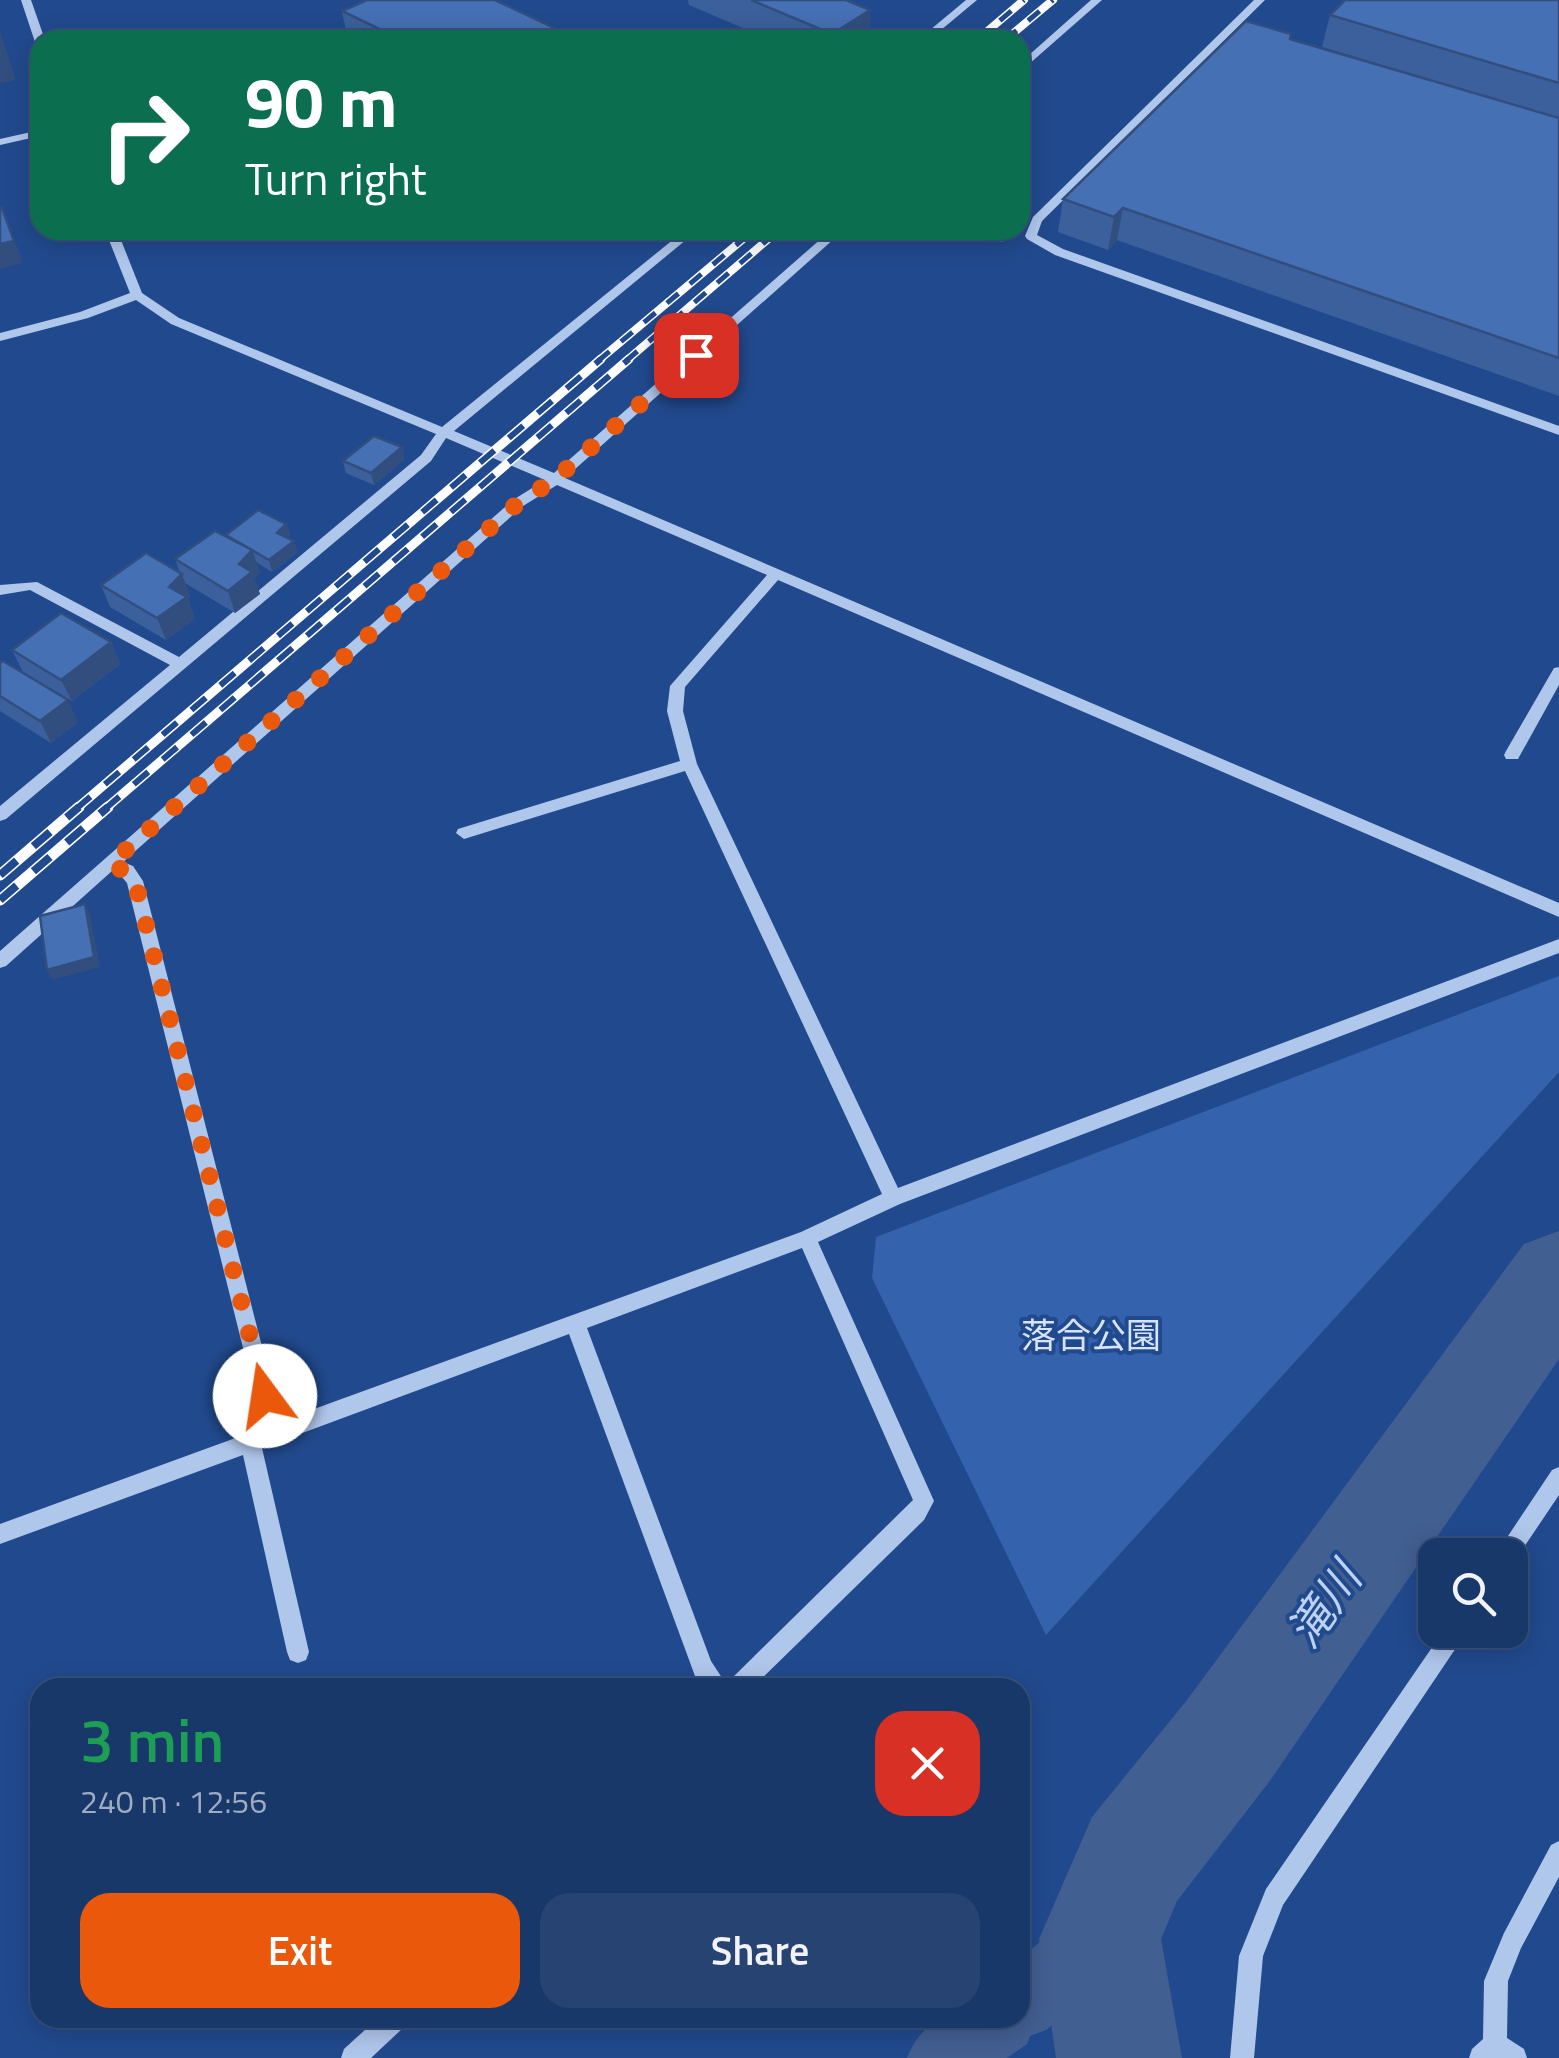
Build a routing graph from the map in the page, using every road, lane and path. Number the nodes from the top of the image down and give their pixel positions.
1 (26, 0) edge
2 (972, 0) edge
3 (1097, 0) edge
4 (1260, 0) edge
5 (36, 30) edge
6 (936, 30) edge
7 (1226, 33) junction
8 (1245, 38) edge
9 (1030, 59) edge
10 (30, 135) edge
11 (0, 142) edge
12 (1030, 236) joint
13 (115, 240) edge
14 (680, 240) edge
15 (827, 240) edge
16 (137, 294) junction
17 (0, 338) edge
18 (1559, 431) edge
19 (443, 434) junction
20 (554, 480) junction
21 (776, 575) junction
22 (0, 590) edge
23 (181, 664) junction
24 (1559, 672) edge
25 (1512, 755) dead end
26 (689, 764) junction
27 (0, 815) edge
28 (464, 833) dead end
29 (110, 864) junction
30 (1559, 910) edge
31 (1559, 946) edge
32 (0, 961) edge
33 (893, 1198) junction
34 (807, 1238) junction
35 (575, 1323) junction
36 (274, 1432) junction
37 (250, 1442) junction
38 (1559, 1477) edge
39 (0, 1534) edge
40 (1518, 1538) edge
41 (1445, 1648) edge
42 (298, 1652) dead end
43 (710, 1678) edge
44 (746, 1678) edge
45 (1559, 1854) edge
46 (384, 2028) edge
47 (1497, 2053) edge
48 (353, 2058) edge
49 (1242, 2058) edge

1 - 5 street
2 - 6 street
3 - 9 street
4 - 7 street
7 - 8 street
7 - 12 street
10 - 11 street
12 - 18 street
13 - 16 street
14 - 19 street
15 - 20 street
16 - 17 street
16 - 19 street
19 - 20 street
19 - 23 street
20 - 21 street
20 - 29 street
21 - 26 street
21 - 30 street
22 - 23 street
23 - 27 street
24 - 25 street
26 - 28 street
26 - 33 street
29 - 32 street
29 - 36 street
31 - 33 street
33 - 34 street
34 - 35 street
34 - 44 street
35 - 36 street
35 - 43 street
36 - 37 street
37 - 39 street
37 - 42 street
38 - 40 street
41 - 49 street
45 - 47 street
46 - 48 street

